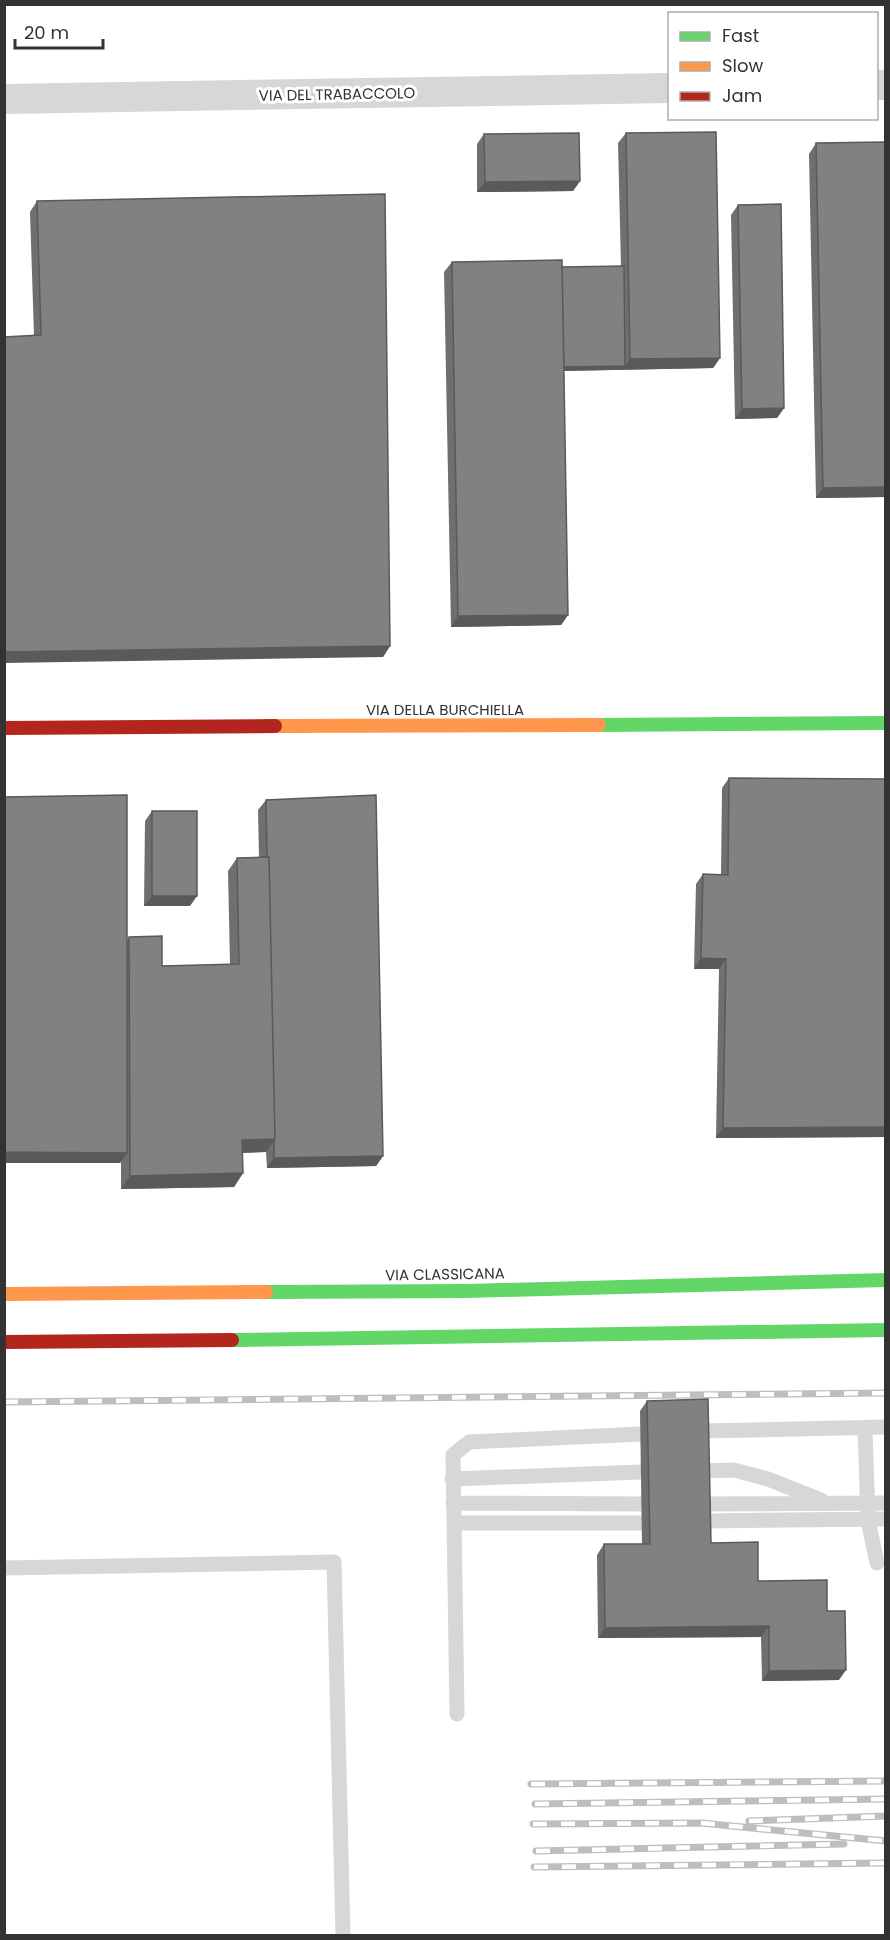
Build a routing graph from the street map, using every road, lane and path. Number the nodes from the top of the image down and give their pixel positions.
1 (668, 88) edge
2 (4, 99) edge
3 (885, 723) edge
4 (4, 728) edge
5 (885, 1280) edge
6 (4, 1294) edge
7 (885, 1330) edge
8 (4, 1342) edge
9 (865, 1427) junction
10 (885, 1427) edge
11 (701, 1431) edge
12 (641, 1434) dead end
13 (702, 1471) edge
14 (641, 1472) dead end
15 (452, 1479) junction
16 (453, 1503) junction
17 (868, 1503) junction
18 (885, 1503) edge
19 (642, 1504) dead end
20 (703, 1504) edge
21 (829, 1504) junction
22 (885, 1519) edge
23 (868, 1520) junction
24 (704, 1521) edge
25 (454, 1523) junction
26 (643, 1523) dead end
27 (877, 1563) dead end
28 (4, 1568) edge
29 (457, 1714) dead end
30 (343, 1935) edge

1 - 2 street, VIA DEL TRABACCOLO
3 - 4 main road, VIA DELLA BURCHIELLA
5 - 6 main road, VIA CLASSICANA
7 - 8 main road
9 - 10 lane
9 - 11 lane
9 - 17 lane
12 - 15 lane
13 - 21 lane
14 - 15 lane
15 - 16 lane
16 - 19 lane
16 - 25 lane
17 - 18 lane
17 - 21 lane
17 - 23 lane
20 - 21 lane
22 - 23 lane
23 - 24 lane
23 - 27 lane
25 - 26 lane
25 - 29 lane
28 - 30 lane

